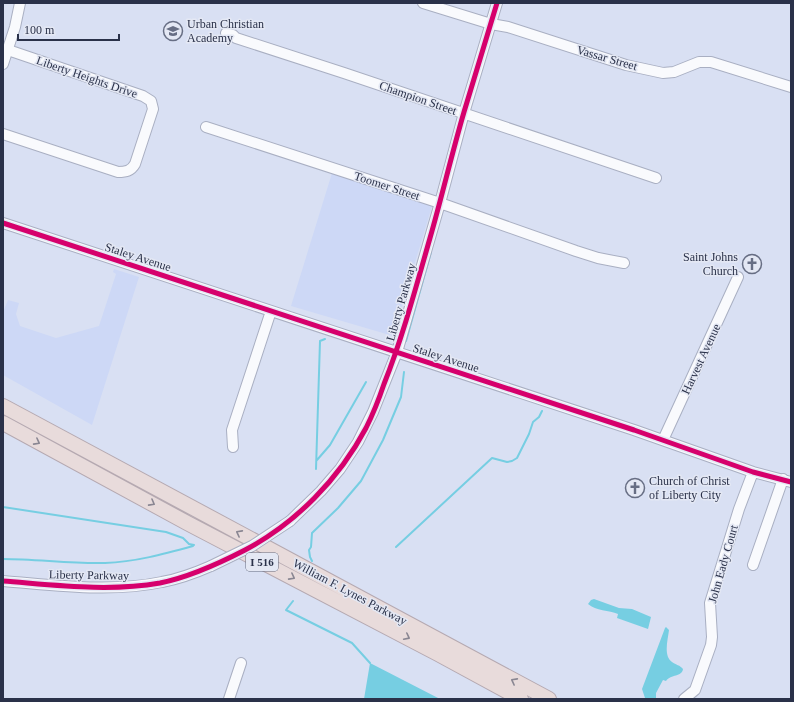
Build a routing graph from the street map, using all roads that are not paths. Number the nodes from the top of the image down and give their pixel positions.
1 (20, 3) edge
2 (423, 3) edge
3 (497, 3) edge
4 (491, 24) junction
5 (226, 33) dead end
6 (8, 50) junction
7 (3, 64) edge
8 (791, 87) edge
9 (464, 114) junction
10 (206, 127) dead end
11 (3, 134) edge
12 (656, 178) dead end
13 (440, 203) junction
14 (3, 223) edge
15 (624, 263) dead end
16 (738, 277) dead end
17 (271, 312) junction
18 (397, 352) junction
19 (3, 395) edge
20 (3, 406) edge
21 (3, 424) edge
22 (663, 440) junction
23 (233, 447) dead end
24 (121, 470) junction
25 (753, 472) junction
26 (787, 481) edge
27 (753, 566) dead end
28 (3, 581) edge
29 (241, 663) dead end
30 (229, 699) edge
31 (521, 699) edge
32 (549, 699) edge
33 (684, 699) edge

1 - 6 street
2 - 4 street, Vassar Street
3 - 4 street, Liberty Parkway
4 - 8 street, Vassar Street
4 - 9 street, Liberty Parkway
5 - 9 street, Champion Street
6 - 7 street
6 - 11 street, Liberty Heights Drive
9 - 12 street, Champion Street
9 - 13 street, Liberty Parkway
10 - 13 street, Toomer Street
13 - 15 street, Toomer Street
13 - 18 street, Liberty Parkway
14 - 17 street, Staley Avenue
16 - 22 street, Harvest Avenue
17 - 18 street, Staley Avenue
17 - 23 street
18 - 22 street, Staley Avenue
18 - 28 street, Liberty Parkway, bridge
19 - 24 highway
20 - 24 highway, William F. Lynes Parkway / I 516
21 -> 31 highway, William F. Lynes Parkway / I 516
22 - 25 street, Staley Avenue
32 -> 24 highway, William F. Lynes Parkway / I 516
25 - 26 street, Staley Avenue
25 - 33 street, John Eady Court
26 - 27 street
29 - 30 street

